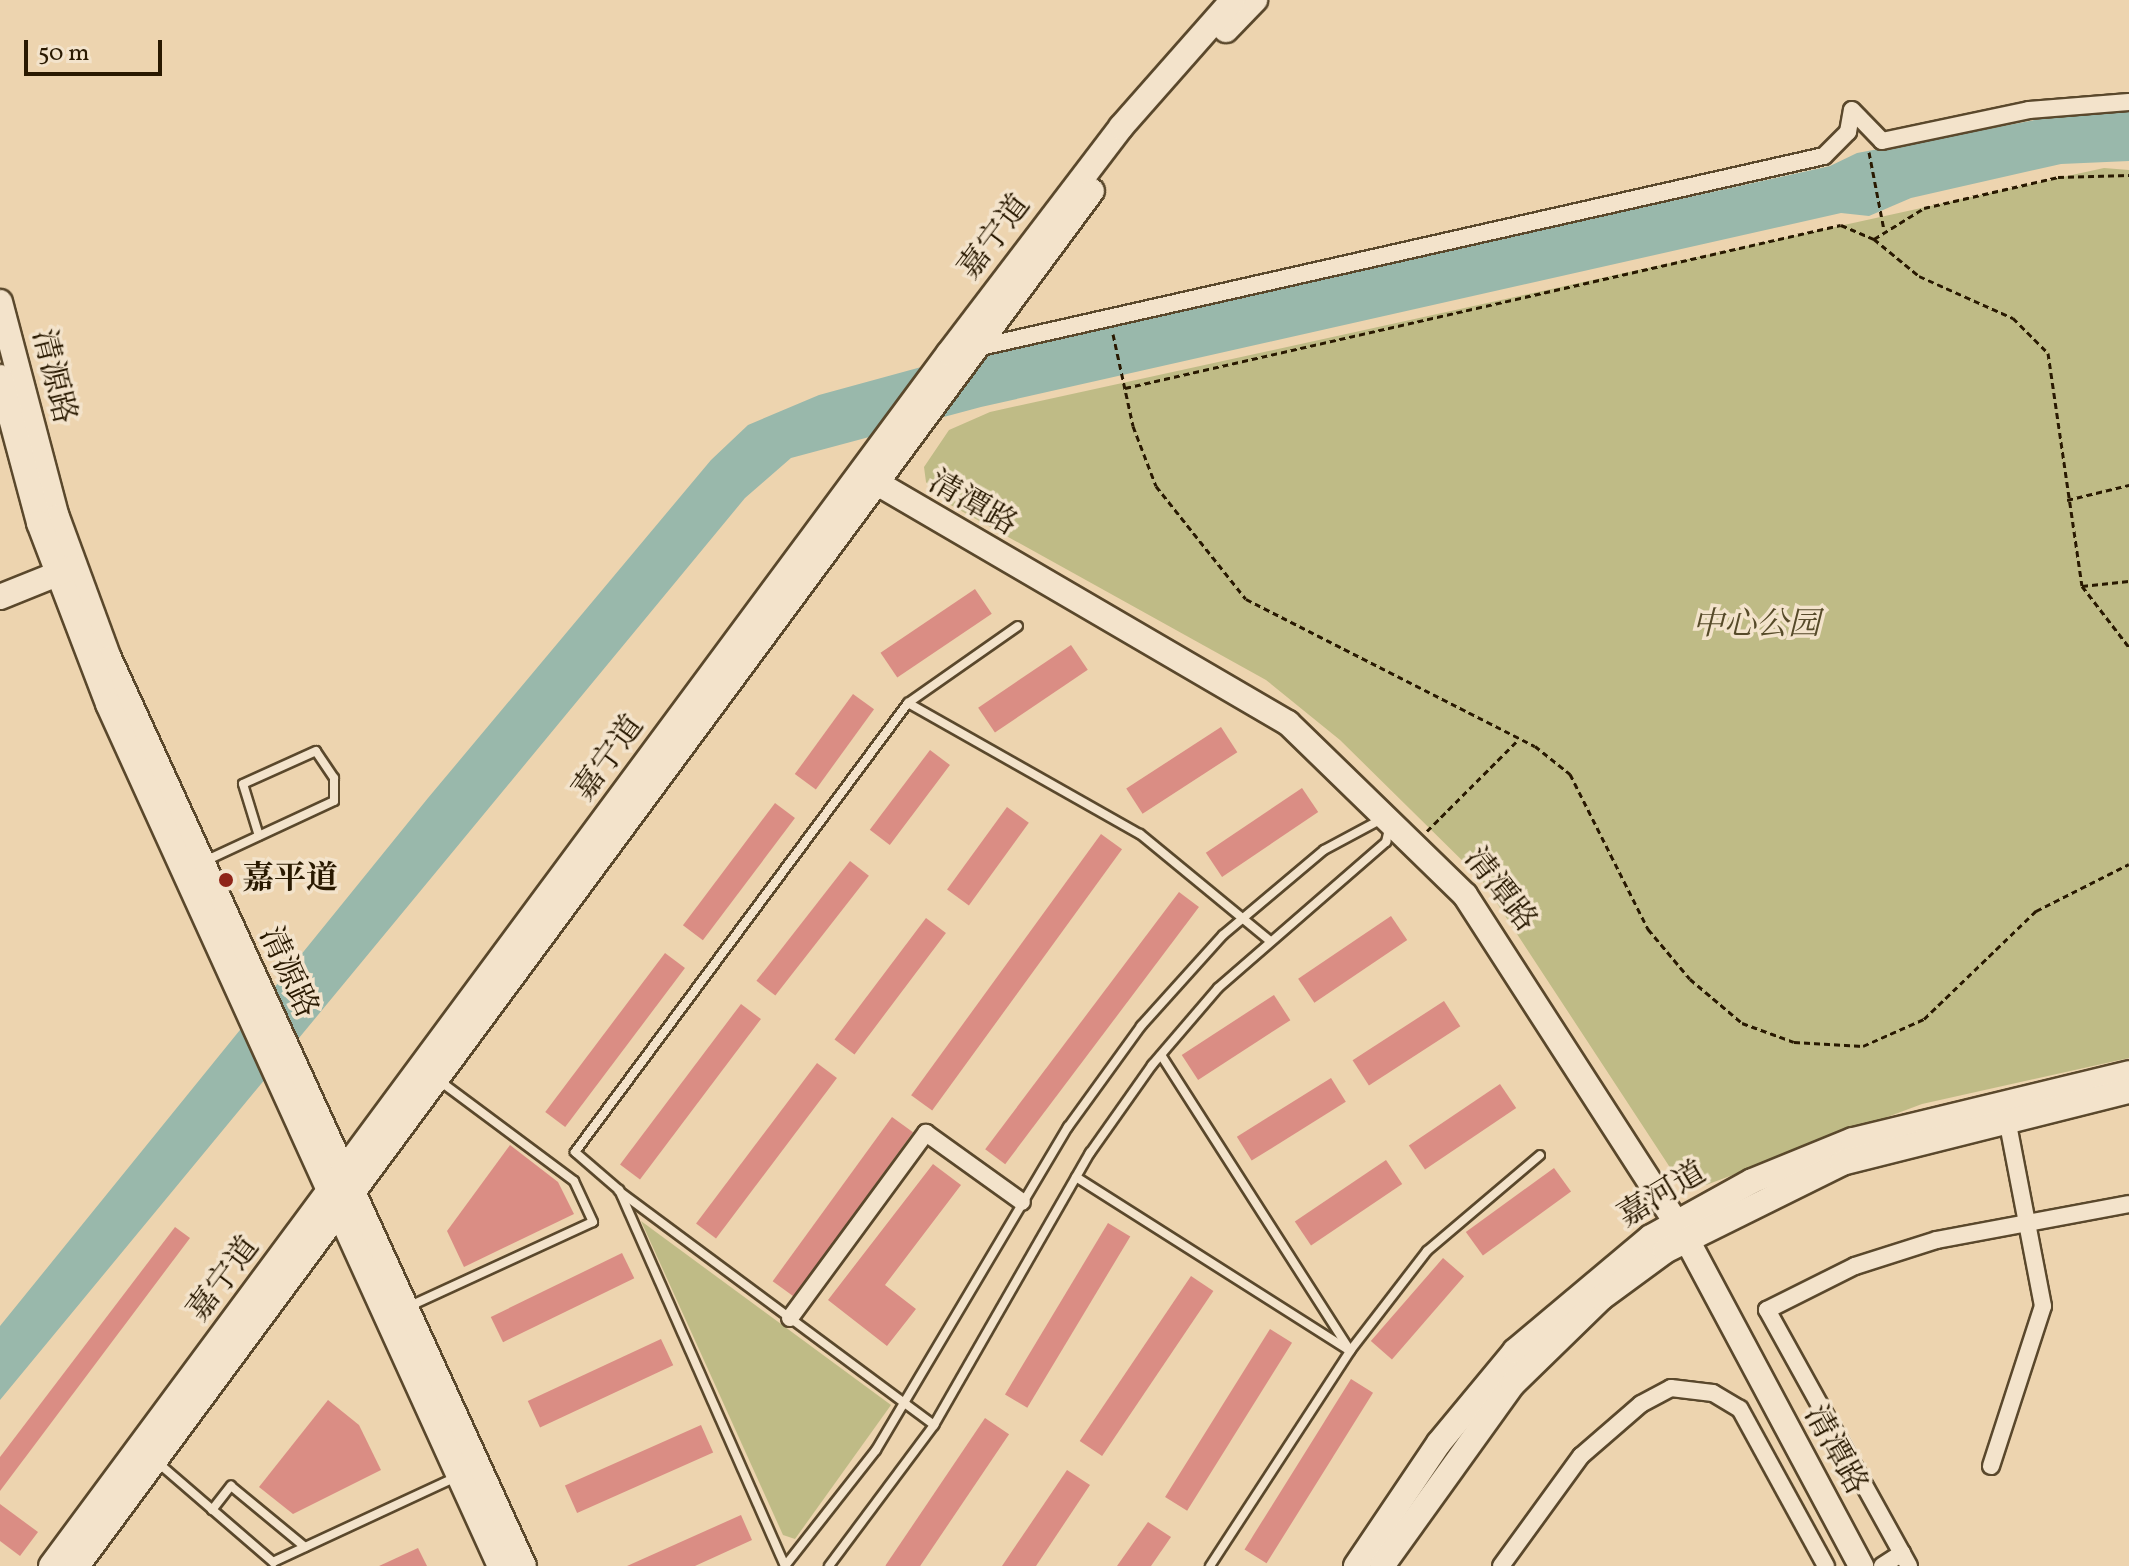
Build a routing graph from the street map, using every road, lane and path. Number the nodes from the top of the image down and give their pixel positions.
1 (1233, 0) edge
2 (1255, 0) edge
3 (2129, 102) edge
4 (1865, 130) junction
5 (2129, 175) edge
6 (1884, 230) junction
7 (1874, 239) junction
8 (0, 306) edge
9 (1110, 318) junction
10 (976, 348) junction
11 (0, 377) edge
12 (1125, 388) junction
13 (868, 479) junction
14 (2129, 485) edge
15 (2067, 500) junction
16 (62, 562) junction
17 (0, 580) edge
18 (2129, 581) edge
19 (2082, 586) junction
20 (0, 597) edge
21 (1018, 626) dead end
22 (2129, 647) edge
23 (908, 703) junction
24 (1519, 739) junction
25 (1392, 819) junction
26 (259, 836) junction
27 (1416, 842) junction
28 (200, 863) junction
29 (2129, 864) edge
30 (1243, 918) junction
31 (1269, 940) junction
32 (249, 992) junction
33 (1161, 1055) junction
34 (2129, 1073) edge
35 (436, 1078) junction
36 (2129, 1091) edge
37 (2007, 1119) junction
38 (1540, 1155) dead end
39 (1076, 1177) junction
40 (619, 1190) junction
41 (341, 1192) junction
42 (1022, 1202) junction
43 (2129, 1204) edge
44 (2028, 1222) junction
45 (1681, 1230) junction
46 (405, 1308) junction
47 (790, 1318) junction
48 (1350, 1351) junction
49 (906, 1404) junction
50 (934, 1425) junction
51 (155, 1461) junction
52 (1991, 1466) dead end
53 (458, 1476) junction
54 (212, 1510) junction
55 (305, 1547) junction
56 (1906, 1560) edge
57 (51, 1566) edge
58 (77, 1566) edge
59 (500, 1566) edge
60 (524, 1566) edge
61 (785, 1566) edge
62 (829, 1566) edge
63 (1210, 1566) edge
64 (1356, 1566) edge
65 (1382, 1566) edge
66 (1501, 1566) edge
67 (1826, 1566) edge
68 (1861, 1566) edge
69 (1882, 1566) edge

1 - 13 street, 嘉宁道
2 - 10 street, 嘉宁道
3 - 4 street
4 - 6 path
4 - 9 street
5 - 6 path
6 - 7 path
7 - 12 path
7 - 15 path
8 - 16 street, 清源路
9 - 10 street
9 - 12 path
10 - 13 street, 嘉宁道
11 - 16 street, 清源路
12 - 24 path
13 - 25 street, 清潭路
13 - 35 street, 嘉宁道
13 - 41 street, 嘉宁道
14 - 15 path
15 - 19 path
16 - 17 street
16 - 20 street
16 - 28 street, 清源路
16 - 32 street, 清源路
18 - 19 path
19 - 22 path
21 - 23 lane
23 - 30 lane
23 - 40 lane
24 - 27 path
24 - 29 path
25 - 27 street, 清潭路
25 - 30 lane
25 - 31 lane
26 - 26 lane
26 - 28 lane
27 - 45 street, 清潭路
28 - 32 street, 清源路
30 - 31 lane
30 - 42 lane
31 - 33 lane
32 - 41 street, 清源路
33 - 39 lane
33 - 48 lane
34 - 45 street, 嘉河道
35 - 41 street, 嘉宁道
35 - 46 lane
36 - 37 street, 嘉河道
37 - 44 street
37 - 45 street, 嘉河道
38 - 48 lane
39 - 48 lane
39 - 50 lane
40 - 47 lane
40 - 61 lane
41 - 46 street, 清源路
41 - 51 street, 嘉宁道
41 - 53 street, 清源路
41 - 57 street, 嘉宁道
42 - 47 street
42 - 49 lane
43 - 44 street
44 - 52 street
44 - 56 street
45 - 64 street, 嘉河道
45 - 65 street, 嘉河道
45 - 68 street, 清潭路
46 - 60 street, 清源路
47 - 49 lane
48 - 63 lane
49 - 50 lane
49 - 61 lane
50 - 62 lane
51 - 54 lane
51 - 58 street, 嘉宁道
53 - 55 lane
53 - 59 street, 清源路
54 - 55 lane
54 - 55 lane
56 - 69 street
66 - 67 street

